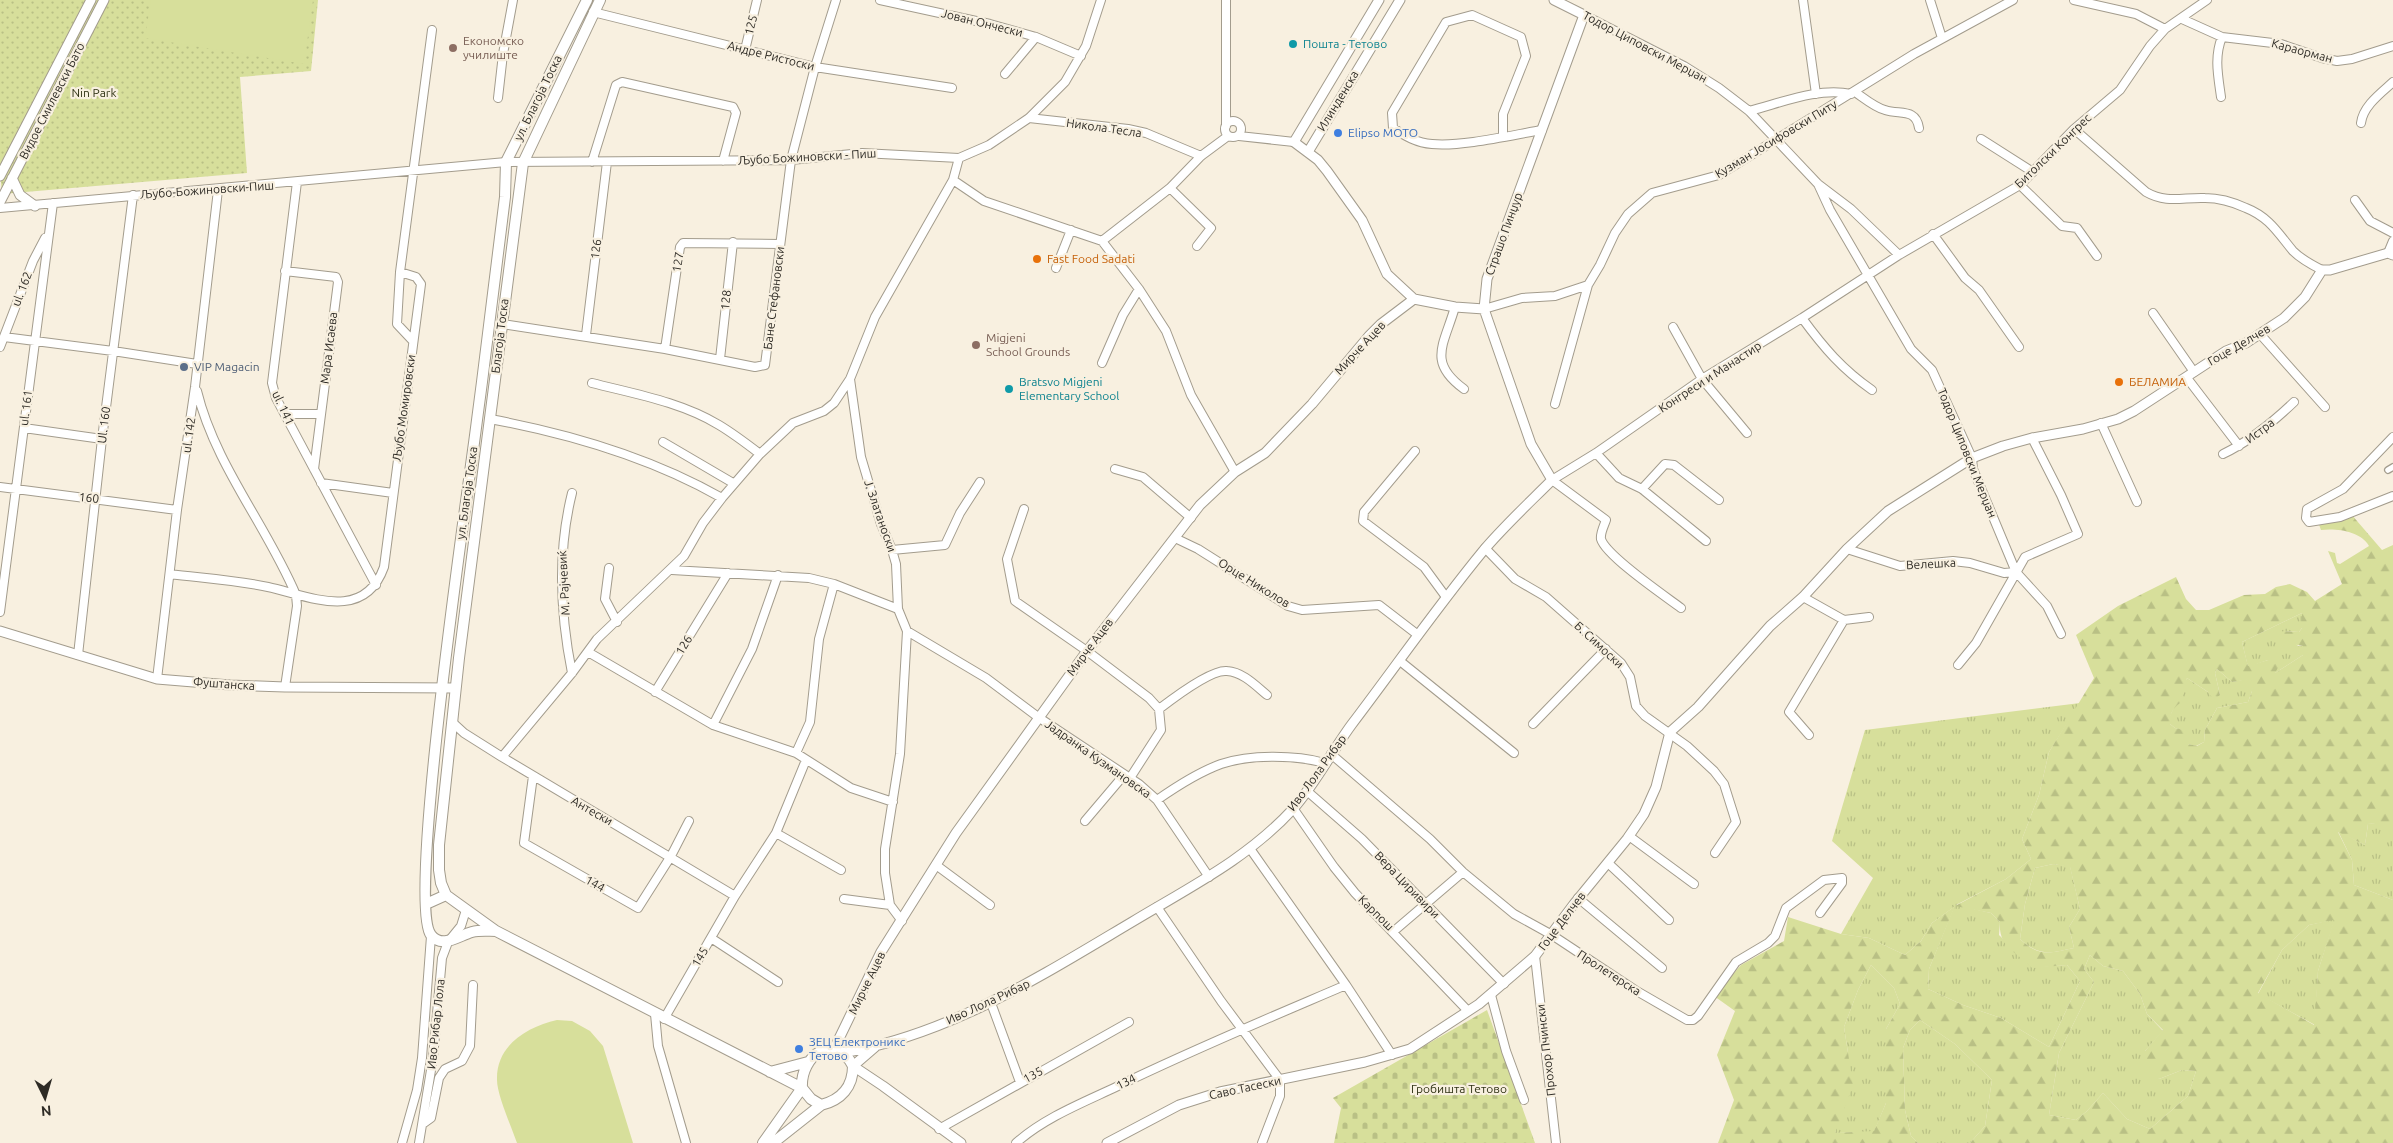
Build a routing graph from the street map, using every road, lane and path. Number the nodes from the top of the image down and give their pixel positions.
1 (91, 0) edge
2 (104, 0) edge
3 (513, 0) edge
4 (587, 0) edge
5 (600, 0) edge
6 (758, 0) edge
7 (836, 0) edge
8 (880, 0) edge
9 (1101, 0) edge
10 (1226, 0) edge
11 (1379, 0) edge
12 (1400, 0) edge
13 (1554, 0) edge
14 (1803, 0) edge
15 (1930, 0) edge
16 (1993, 0) edge
17 (2013, 0) edge
18 (2074, 0) edge
19 (2207, 0) edge
20 (1997, 8) junction
21 (593, 12) junction
22 (1584, 15) junction
23 (2182, 19) junction
24 (2165, 29) junction
25 (432, 30) dead end
26 (1036, 37) junction
27 (2222, 37) junction
28 (1942, 38) junction
29 (1353, 40) junction
30 (2393, 46) edge
31 (745, 50) junction
32 (1368, 50) junction
33 (1081, 56) junction
34 (815, 67) junction
35 (1005, 74) dead end
36 (2393, 82) edge
37 (952, 88) dead end
38 (1853, 93) junction
39 (1816, 94) junction
40 (2221, 97) dead end
41 (498, 98) dead end
42 (1227, 104) junction
43 (1749, 111) junction
44 (1029, 118) junction
45 (2361, 123) dead end
46 (1240, 124) junction
47 (1226, 126) junction
48 (1919, 128) dead end
49 (2074, 129) junction
50 (1542, 130) junction
51 (1228, 136) junction
52 (1239, 136) junction
53 (1503, 136) junction
54 (1260, 137) junction
55 (1981, 139) dead end
56 (1776, 140) junction
57 (1294, 142) junction
58 (1308, 152) junction
59 (1201, 156) junction
60 (959, 158) junction
61 (791, 160) junction
62 (724, 161) junction
63 (506, 162) junction
64 (523, 162) junction
65 (592, 162) junction
66 (607, 162) junction
67 (413, 170) junction
68 (2033, 172) junction
69 (0, 176) edge
70 (12, 178) junction
71 (953, 180) junction
72 (297, 182) junction
73 (1818, 184) junction
74 (2020, 185) junction
75 (1170, 188) junction
76 (218, 190) junction
77 (133, 195) junction
78 (2355, 200) dead end
79 (0, 202) edge
80 (53, 203) junction
81 (35, 206) junction
82 (0, 208) edge
83 (1070, 230) junction
84 (48, 233) junction
85 (2393, 233) edge
86 (1933, 234) junction
87 (1102, 241) junction
88 (2393, 241) edge
89 (733, 242) junction
90 (780, 244) junction
91 (1197, 246) dead end
92 (2390, 254) edge
93 (1899, 255) junction
94 (2097, 256) dead end
95 (1056, 268) dead end
96 (2322, 270) junction
97 (285, 271) junction
98 (400, 272) junction
99 (1869, 275) junction
100 (1588, 285) junction
101 (1139, 289) junction
102 (1414, 298) junction
103 (1455, 307) junction
104 (1484, 309) junction
105 (2153, 313) dead end
106 (1802, 318) junction
107 (502, 324) junction
108 (1672, 327) dead end
109 (2260, 334) junction
110 (586, 336) junction
111 (4, 337) junction
112 (34, 341) junction
113 (413, 341) junction
114 (0, 347) edge
115 (2019, 347) dead end
116 (665, 349) junction
117 (113, 350) junction
118 (720, 359) junction
119 (1102, 363) dead end
120 (197, 364) junction
121 (2190, 375) junction
122 (850, 379) junction
123 (1702, 379) junction
124 (592, 383) dead end
125 (196, 387) junction
126 (1464, 389) dead end
127 (1872, 390) dead end
128 (2294, 402) dead end
129 (1555, 404) dead end
130 (2325, 407) dead end
131 (285, 414) junction
132 (321, 414) junction
133 (490, 419) junction
134 (2101, 423) junction
135 (24, 428) junction
136 (1747, 433) dead end
137 (2393, 437) edge
138 (2032, 438) junction
139 (102, 439) junction
140 (664, 442) dead end
141 (2239, 446) junction
142 (1414, 451) dead end
143 (1596, 453) junction
144 (760, 454) junction
145 (2223, 454) dead end
146 (1972, 458) junction
147 (1115, 469) dead end
148 (314, 470) junction
149 (1235, 472) junction
150 (1552, 480) junction
151 (980, 482) dead end
152 (321, 483) junction
153 (733, 483) junction
154 (0, 487) edge
155 (1642, 489) junction
156 (16, 491) junction
157 (394, 493) junction
158 (572, 494) dead end
159 (2393, 496) edge
160 (95, 498) junction
161 (722, 498) junction
162 (1718, 500) dead end
163 (2137, 502) dead end
164 (1024, 508) dead end
165 (177, 510) junction
166 (1191, 518) junction
167 (1175, 538) junction
168 (1706, 541) dead end
169 (1485, 548) junction
170 (1847, 549) junction
171 (892, 550) junction
172 (608, 568) dead end
173 (672, 570) junction
174 (2016, 572) junction
175 (728, 573) junction
176 (170, 574) junction
177 (778, 575) junction
178 (834, 584) junction
179 (376, 585) junction
180 (296, 595) junction
181 (1446, 597) junction
182 (1803, 597) junction
183 (1681, 608) dead end
184 (898, 609) junction
185 (0, 612) edge
186 (1869, 617) dead end
187 (1844, 620) junction
188 (617, 622) junction
189 (0, 631) edge
190 (907, 631) junction
191 (2061, 634) dead end
192 (1418, 635) junction
193 (1606, 649) junction
194 (1087, 651) junction
195 (588, 652) junction
196 (78, 655) junction
197 (1400, 661) junction
198 (1958, 665) dead end
199 (572, 673) junction
200 (156, 679) junction
201 (285, 687) junction
202 (441, 688) junction
203 (455, 688) junction
204 (655, 692) junction
205 (1267, 695) dead end
206 (1159, 709) junction
207 (1038, 718) junction
208 (452, 722) junction
209 (1533, 724) dead end
210 (712, 725) junction
211 (1670, 732) junction
212 (1809, 735) dead end
213 (796, 753) junction
214 (1514, 753) dead end
215 (1331, 754) junction
216 (502, 757) junction
217 (806, 760) junction
218 (1325, 763) junction
219 (533, 776) junction
220 (1127, 776) junction
221 (1307, 791) junction
222 (1157, 800) junction
223 (894, 802) junction
224 (1293, 808) junction
225 (1085, 821) dead end
226 (689, 822) dead end
227 (776, 833) junction
228 (1629, 836) junction
229 (1251, 850) junction
230 (1715, 853) dead end
231 (671, 856) junction
232 (1608, 863) junction
233 (936, 865) junction
234 (841, 870) dead end
235 (1463, 872) junction
236 (1209, 877) junction
237 (1694, 884) dead end
238 (446, 895) junction
239 (735, 896) junction
240 (1578, 898) junction
241 (844, 899) dead end
242 (426, 904) junction
243 (890, 905) junction
244 (990, 905) dead end
245 (1427, 905) junction
246 (1157, 907) junction
247 (466, 910) junction
248 (1820, 913) dead end
249 (1669, 920) dead end
250 (902, 921) junction
251 (496, 931) junction
252 (1394, 931) junction
253 (1552, 935) junction
254 (431, 936) junction
255 (711, 938) junction
256 (448, 942) junction
257 (1535, 956) junction
258 (1662, 968) dead end
259 (778, 982) dead end
260 (473, 984) dead end
261 (1504, 984) junction
262 (1346, 985) junction
263 (1491, 995) junction
264 (991, 1003) junction
265 (1468, 1011) junction
266 (660, 1016) junction
267 (1129, 1022) dead end
268 (1241, 1029) junction
269 (876, 1047) junction
270 (838, 1051) junction
271 (1392, 1055) junction
272 (808, 1062) junction
273 (853, 1066) junction
274 (770, 1072) junction
275 (1280, 1080) junction
276 (1020, 1082) junction
277 (802, 1088) junction
278 (1524, 1100) dead end
279 (821, 1105) junction
280 (424, 1122) junction
281 (939, 1129) junction
282 (402, 1143) edge
283 (419, 1143) edge
284 (686, 1143) edge
285 (762, 1143) edge
286 (773, 1143) edge
287 (961, 1143) edge
288 (1016, 1143) edge
289 (1107, 1143) edge
290 (1262, 1143) edge
291 (1556, 1143) edge

1 - 69 street, Видое Смилевски Бато
2 - 70 street, Видое Смилевски Бато
3 - 41 street
4 - 63 main road, ул. Благоја Тоска
5 - 21 main road, Благоја Тоска
6 - 31 street, 125
7 - 34 street, Бане Стефановски
8 - 26 street, Јован Ончески
9 - 33 street, Љубо Божиновски - Пиш
10 - 42 street
11 - 29 street, Илинденска
12 - 32 street, Илинденска
13 - 22 street, Тодор Циповски Мерџан
14 - 39 street
15 - 28 street
16 - 20 street
17 - 20 street, Кузман Јосифовски Питу
18 - 24 street
19 - 23 street, Битолски Конгрес
20 - 28 street, Кузман Јосифовски Питу
21 - 31 street, Андре Ристоски
21 - 64 main road, Благоја Тоска
22 - 43 street, Тодор Циповски Мерџан
22 - 50 street, Страшо Пинџур
23 - 24 street, Битолски Конгрес
23 - 27 street, Караорман
24 - 49 street, Битолски Конгрес
25 - 67 street
26 - 33 street, Јован Ончески
26 - 35 street
27 - 30 street, Караорман
27 - 40 street
28 - 38 street, Кузман Јосифовски Питу
29 - 32 street
29 - 57 street, Илинденска
31 - 34 street, Андре Ристоски
32 - 58 street, Илинденска
33 - 44 street, Љубо Божиновски - Пиш
34 - 37 street, Андре Ристоски
34 - 61 street, Бане Стефановски
36 - 45 street
38 - 39 street
38 - 48 street
38 - 56 street, Кузман Јосифовски Питу
39 - 43 street
42 - 46 street
42 - 47 street
43 - 56 street, Тодор Циповски Мерџан
44 - 59 street, Никола Тесла
44 - 60 street, Љубо Божиновски - Пиш
46 - 47 street
46 - 52 street
46 - 54 street
47 - 51 street
49 - 68 street, Битолски Конгрес
49 - 96 street
50 - 53 street
50 - 104 street, Страшо Пинџур
51 - 52 street
51 - 59 street
52 - 54 street
53 - 53 street
54 - 57 street
55 - 68 street
56 - 73 street, Тодор Циповски Мерџан
56 - 100 street, Кузман Јосифовски Питу
57 - 58 street
58 - 102 street
59 - 75 street
60 - 61 street, Љубо Божиновски - Пиш
60 - 71 street
61 - 62 street, Љубо Божиновски - Пиш
61 - 90 street, Бане Стефановски
62 - 65 street
62 - 66 street, Љубо Божиновски - Пиш
63 - 64 street, Љубо Божиновски - Пиш
63 - 67 street, Љубо-Божиновски-Пиш
63 - 202 main road, ул. Благоја Тоска
64 - 65 street, Љубо Божиновски - Пиш
64 - 107 main road, Благоја Тоска
65 - 66 street, Љубо Божиновски - Пиш
66 - 110 street, 126
67 - 72 street, Љубо-Божиновски-Пиш
67 - 98 street
68 - 74 street, Битолски Конгрес
70 - 79 street, Видое Смилевски Бато
70 - 81 street
71 - 83 street
71 - 122 street
72 - 76 street, Љубо-Божиновски-Пиш
72 - 97 street, ul. 141
73 - 93 street, Тодор Циповски Мерџан
73 - 99 street, Тодор Циповски Мерџан
74 - 86 street, Битолски Конгрес
74 - 94 street
75 - 87 street
75 - 91 street
76 - 77 street, Љубо-Божиновски-Пиш
76 - 120 street, ul. 142
77 - 80 street, Љубо-Божиновски-Пиш
77 - 117 street, Ul. 160
78 - 85 street
80 - 81 street, Љубо-Божиновски-Пиш
80 - 84 street, ul. 161
81 - 82 street, Љубо-Божиновски-Пиш
83 - 87 street
83 - 95 street
84 - 111 street, ul. 162
84 - 112 street, ul. 161
86 - 93 street, Битолски Конгрес
86 - 115 street
87 - 101 street
88 - 92 street
89 - 90 street, 127
89 - 116 street, 127
89 - 118 street, 128
90 - 118 street, Бане Стефановски
92 - 96 street
93 - 99 street, Битолски Конгрес
96 - 109 street, Гоце Делчев
97 - 131 street, ul. 141
97 - 132 street, Мара Исаева
98 - 113 street
98 - 113 street, Љубо Момировски
99 - 106 street, Конгреси и Манастир
99 - 146 street, Тодор Циповски Мерџан
100 - 104 street
100 - 129 street, Кузман Јосифовски Питу
101 - 119 street
101 - 149 street
102 - 103 street
102 - 149 street, Мирче Ацев
103 - 104 street
103 - 126 street
104 - 150 street, Страшо Пинџур
105 - 121 street
106 - 123 street, Конгреси и Манастир
106 - 127 street
107 - 110 street, Бане Стефановски
107 - 133 main road, Благоја Тоска
108 - 123 street
109 - 121 street, Гоце Делчев
109 - 130 street
110 - 116 street, Бане Стефановски
111 - 112 street
111 - 114 street, ul. 162
112 - 117 street
112 - 135 street, ul. 161
113 - 157 street, Љубо Момировски
116 - 118 street, Бане Стефановски
117 - 120 street
117 - 139 street, Ul. 160
120 - 125 street, ul. 142
121 - 134 street, Гоце Делчев
121 - 141 street
122 - 144 street
122 - 171 street, Ј. Златаноски
123 - 136 street
123 - 143 street, Конгреси и Манастир
124 - 144 street
125 - 165 street, ul. 142
125 - 180 street
128 - 141 street, Истра
131 - 132 street
131 - 148 street, ul. 141
132 - 148 street, Мара Исаева
133 - 161 street
133 - 203 main road, Благоја Тоска
134 - 138 street, Гоце Делчев
134 - 163 street
135 - 139 street
135 - 156 street, ul. 161
137 - 159 street
138 - 146 street, Гоце Делчев
138 - 174 street
139 - 160 street, Ul. 160
140 - 153 street
141 - 145 street, Истра
142 - 181 street
143 - 150 street, Конгреси и Манастир
143 - 155 street
144 - 153 street
146 - 170 street, Гоце Делчев
146 - 174 street, Тодор Циповски Мерџан
147 - 166 street
148 - 152 street, ul. 141
149 - 166 street, Мирче Ацев
150 - 169 street, Иво Лола Рибар
150 - 183 street
151 - 171 street
152 - 157 street
152 - 179 street, ul. 141
153 - 161 street
154 - 156 street, 160
155 - 162 street
155 - 168 street
156 - 160 street, 160
156 - 185 street, ul. 161
157 - 179 street, Љубо Момировски
158 - 199 street, М. Рајчевиќ
160 - 165 street, 160
160 - 196 street, Ul. 160
161 - 173 street
164 - 194 street
165 - 176 street, ul. 142
166 - 167 street, Мирче Ацев
167 - 192 street, Орце Николов
167 - 194 street, Мирче Ацев
169 - 181 street, Иво Лола Рибар
169 - 193 street, Б. Симоски
170 - 174 street, Велешка
170 - 182 street, Гоце Делчев
171 - 184 street, Ј. Златаноски
172 - 188 street
173 - 175 street
173 - 188 street
174 - 191 street, Тодор Циповски Мерџан
174 - 198 street
175 - 177 street
175 - 204 street, 126
176 - 180 street
176 - 200 street, ul. 142
177 - 178 street
177 - 210 street
178 - 184 street
178 - 213 street
179 - 180 street
180 - 201 street
181 - 192 street, Иво Лола Рибар
182 - 187 street
182 - 211 street, Гоце Делчев
184 - 190 street, Ј. Златаноски
186 - 187 street
187 - 212 street
188 - 195 street
189 - 196 street, Фуштанска
190 - 207 street, Јадранка Кузмановска
190 - 223 street, Ј. Златаноски
192 - 197 street, Иво Лола Рибар
193 - 209 street
193 - 211 street, Б. Симоски
194 - 206 street
194 - 207 street, Мирче Ацев
195 - 199 street
195 - 204 street
196 - 200 street, Фуштанска
197 - 214 street
197 - 215 street, Иво Лола Рибар
199 - 216 street
200 - 201 street, Фуштанска
201 - 202 street, Фуштанска
202 - 203 street, Фуштанска
202 - 242 main road, ул. Благоја Тоска
203 - 208 main road, Благоја Тоска
204 - 210 street
205 - 206 street
206 - 220 street
207 - 220 street, Јадранка Кузмановска
207 - 233 street, Мирче Ацев
208 - 216 street, Антески
208 - 238 main road, Благоја Тоска
210 - 213 street
211 - 228 street, Гоце Делчев
211 - 230 street, Б. Симоски
213 - 217 street
215 - 218 street, Иво Лола Рибар
215 - 235 street, Пролетерска
216 - 219 street, Антески
217 - 223 street
217 - 227 street, 145
218 - 221 street, Иво Лола Рибар
218 - 222 street, Јадранка Кузмановска
219 - 231 street, Антески
219 - 231 street, 144
220 - 222 street, Јадранка Кузмановска
220 - 225 street
221 - 224 street, Иво Лола Рибар
221 - 245 street, Вера Циривири
222 - 236 street, Јадранка Кузмановска
223 - 243 street, Ј. Златаноски
224 - 229 street, Иво Лола Рибар
224 - 252 street, Карпош
226 - 231 street, 144
227 - 234 street
227 - 239 street, 145
228 - 232 street, Гоце Делчев
228 - 237 street
229 - 236 street, Иво Лола Рибар
229 - 262 street
231 - 239 street, Антески
232 - 240 street, Гоце Делчев
232 - 249 street
233 - 244 street
233 - 250 street, Мирче Ацев
235 - 245 street
235 - 253 street, Пролетерска
236 - 246 street, Иво Лола Рибар
238 - 242 main road
238 - 247 main road
239 - 255 street, 145
240 - 253 street, Гоце Делчев
240 - 258 street
241 - 243 street
242 - 254 main road, ул. Благоја Тоска
243 - 250 street, Ј. Златаноски
245 - 252 street
245 - 261 street, Вера Циривири
246 - 264 street, Иво Лола Рибар
246 - 268 street
247 - 251 main road
247 - 256 street, Иво Рибар Лола
248 - 253 street, Пролетерска
250 - 270 street, Мирче Ацев
251 - 256 main road
251 - 266 main road
252 - 265 street, Карпош
253 - 257 street, Гоце Делчев
254 - 256 main road
254 - 282 street
255 - 259 street
255 - 266 street, 145
256 - 280 street, Иво Рибар Лола
257 - 261 street, Гоце Делчев
257 - 291 street, Прохор Пчински
260 - 280 street
261 - 263 street, Гоце Делчев
262 - 268 street, 134
262 - 271 street
263 - 265 street, Гоце Делчев
263 - 278 street
264 - 269 street, Иво Лола Рибар
264 - 276 street
265 - 271 street, Гоце Делчев
266 - 274 main road
266 - 284 street
267 - 276 street, 135
268 - 275 street
268 - 288 street, 134
269 - 270 street
269 - 273 street
270 - 272 main road
270 - 273 main road
271 - 275 street, Саво Тасески
272 - 274 main road
272 - 277 main road
273 - 279 main road
273 - 281 street
274 - 277 main road
275 - 289 street, Саво Тасески
275 - 290 street
276 - 281 street, 135
277 - 279 main road
277 - 285 main road
279 - 286 main road
280 - 283 street, Иво Рибар Лола
281 - 287 street

